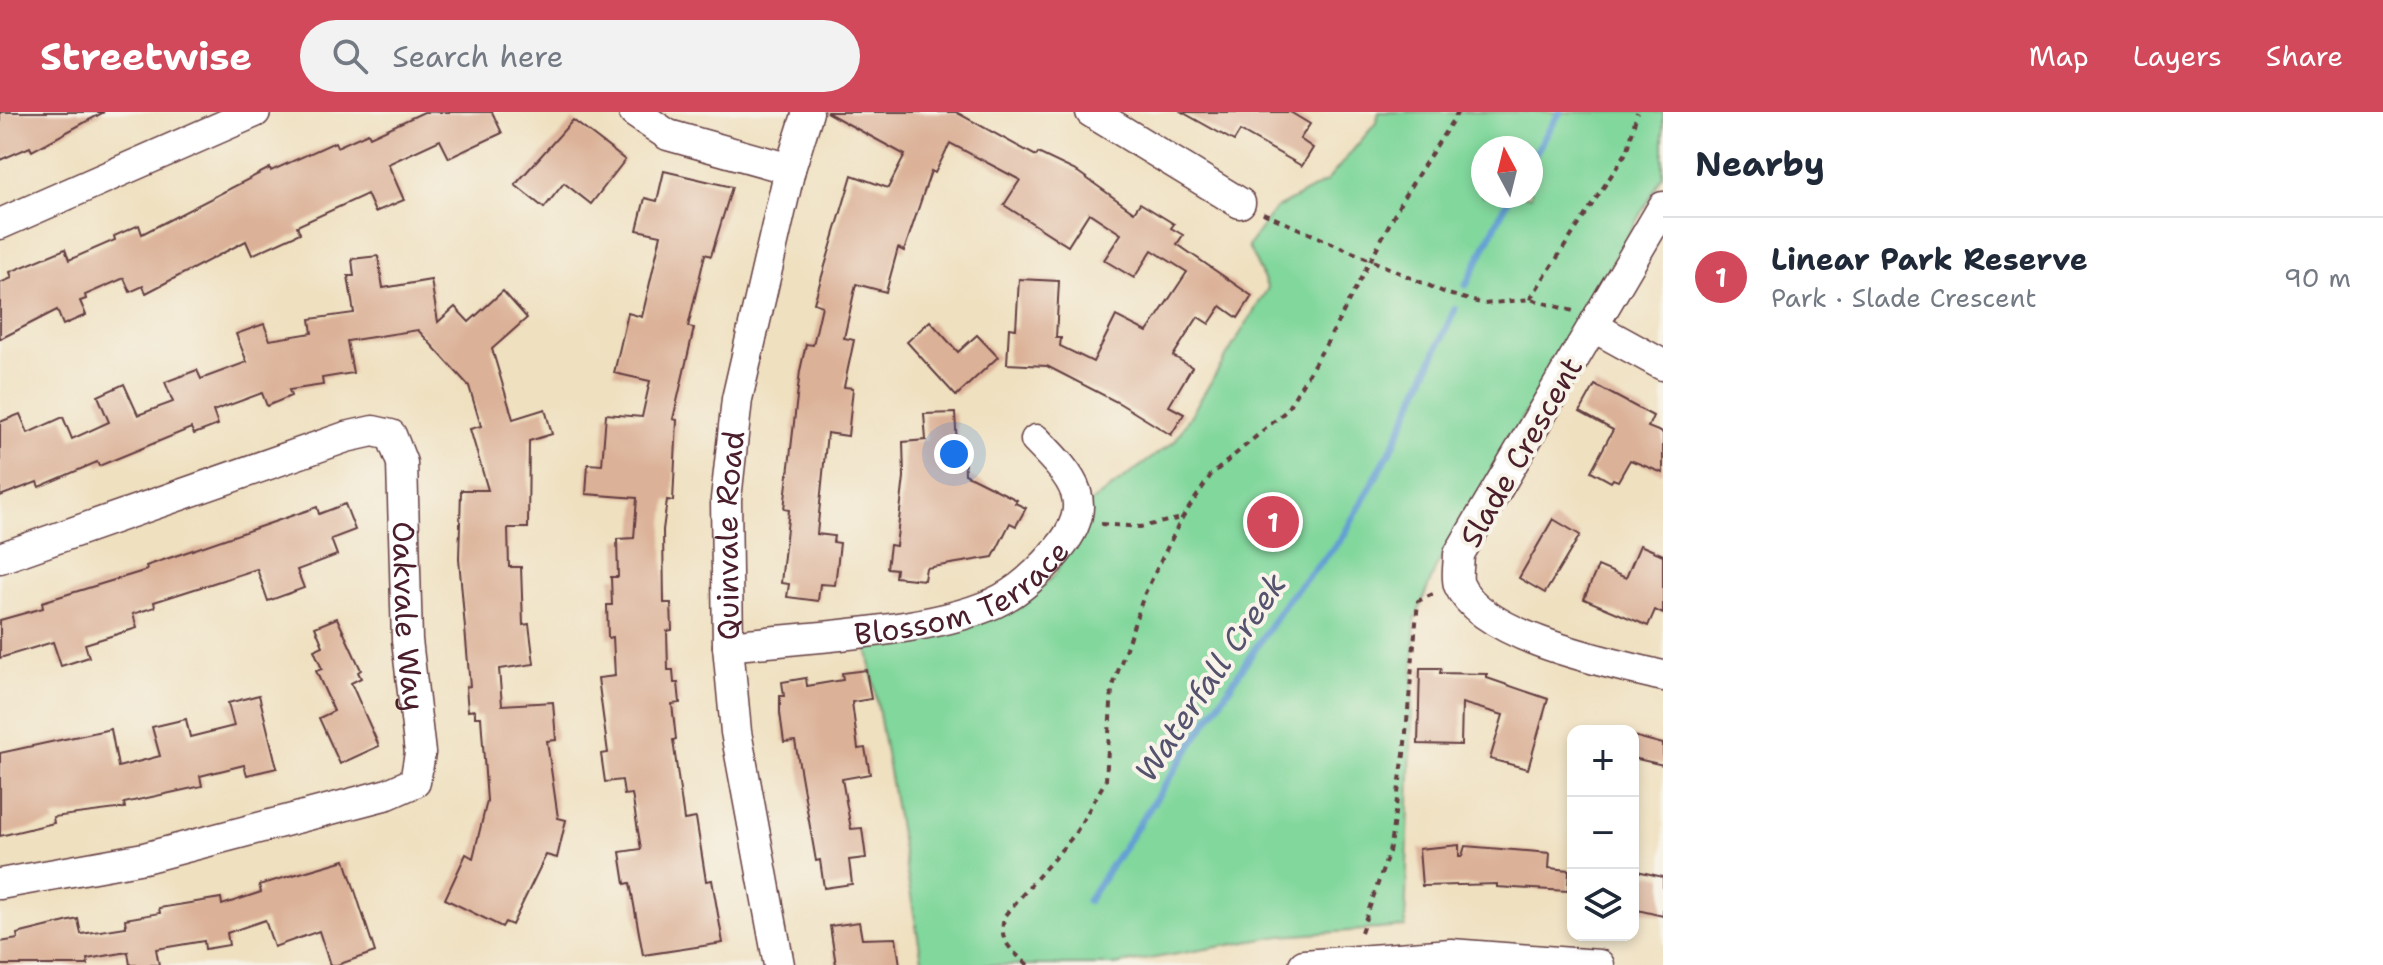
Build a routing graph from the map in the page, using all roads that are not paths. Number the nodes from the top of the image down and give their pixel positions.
1 (255, 112) edge
2 (634, 112) edge
3 (808, 112) edge
4 (1091, 112) edge
5 (790, 169) junction
6 (1240, 203) road end
7 (1663, 207) edge
8 (0, 224) edge
9 (1594, 327) junction
10 (1663, 365) edge
11 (1036, 440) dead end
12 (0, 558) edge
13 (728, 646) junction
14 (1663, 676) edge
15 (0, 884) edge
16 (779, 965) edge
17 (1304, 965) edge
18 (1599, 965) edge

1 - 8 street
2 - 5 street
3 - 5 street, Quinvale Road
4 - 6 street
5 - 13 street, Quinvale Road
7 - 9 street, Slade Crescent
9 - 10 street
9 - 14 street, Slade Crescent
11 - 13 street, Blossom Terrace
12 - 15 street, Oakvale Way
13 - 16 street, Quinvale Road
17 - 18 street

